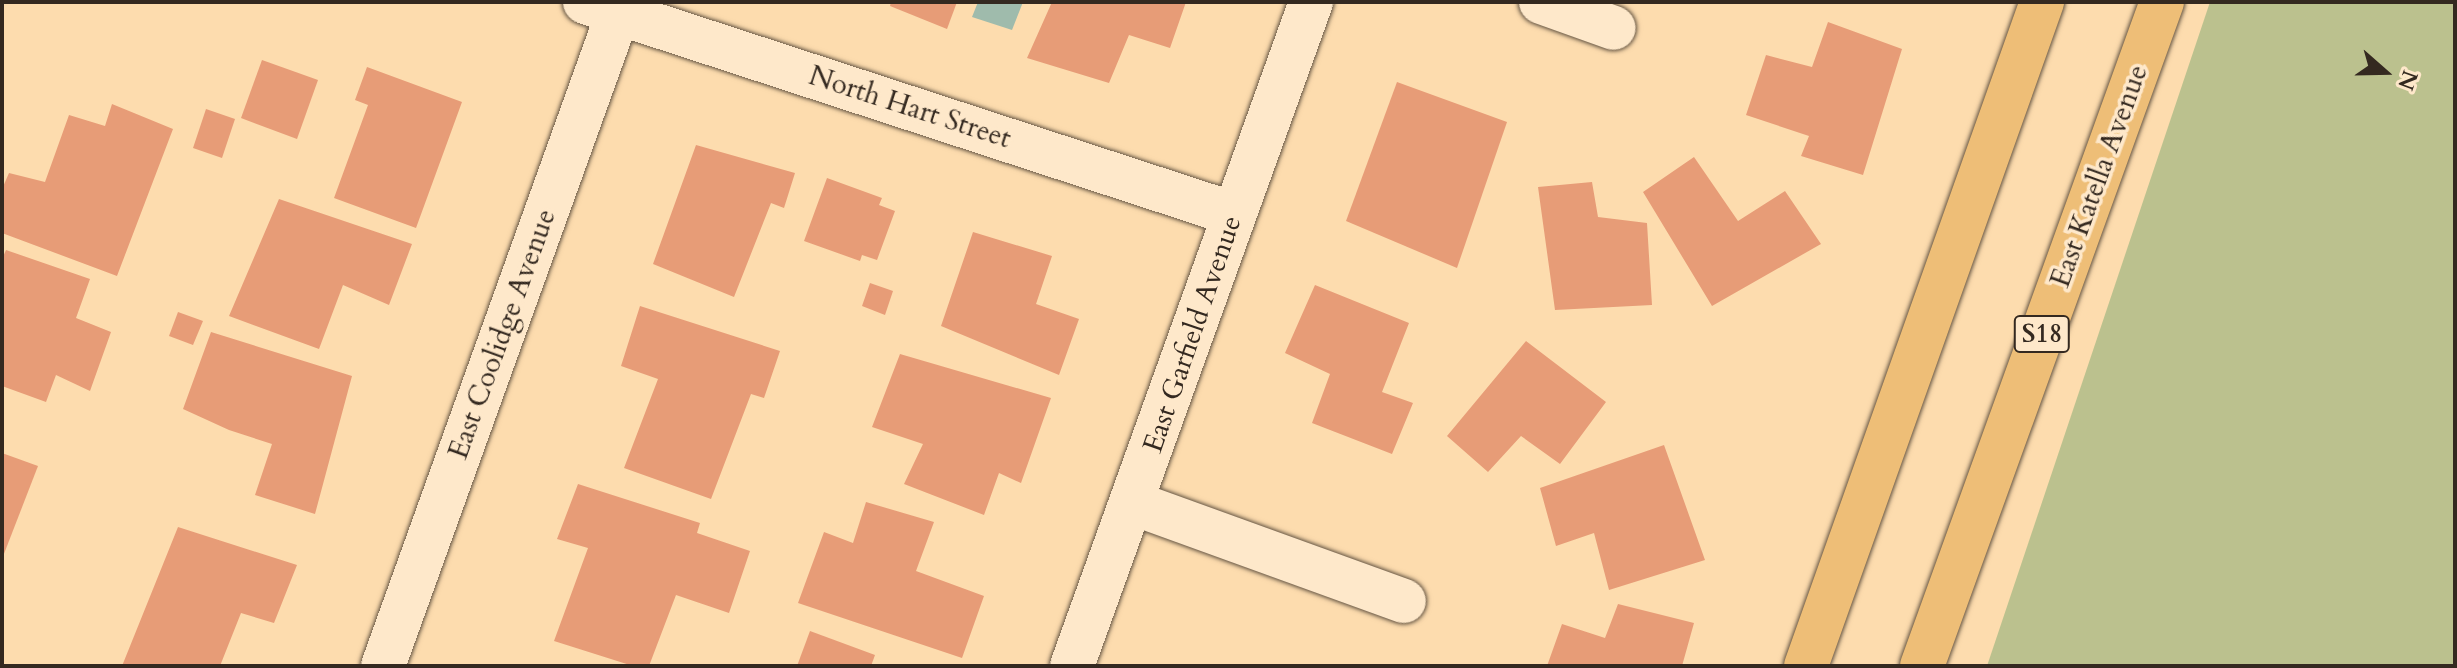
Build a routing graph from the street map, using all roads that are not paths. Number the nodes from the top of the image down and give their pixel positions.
1 (1311, 2) edge
2 (1541, 2) edge
3 (2042, 2) edge
4 (2162, 2) edge
5 (608, 5) edge
6 (1614, 28) dead end
7 (1234, 214) junction
8 (1133, 503) junction
9 (1404, 601) dead end
10 (383, 666) edge
11 (1072, 666) edge
12 (1806, 666) edge
13 (1922, 666) edge

1 - 7 street, East Garfield Avenue
2 - 6 street
3 - 12 main road
4 - 13 main road, East Katella Avenue / S18
5 - 7 street, North Hart Street
5 - 10 street, East Coolidge Avenue
7 - 8 street, East Garfield Avenue
8 - 9 street
8 - 11 street, East Garfield Avenue

